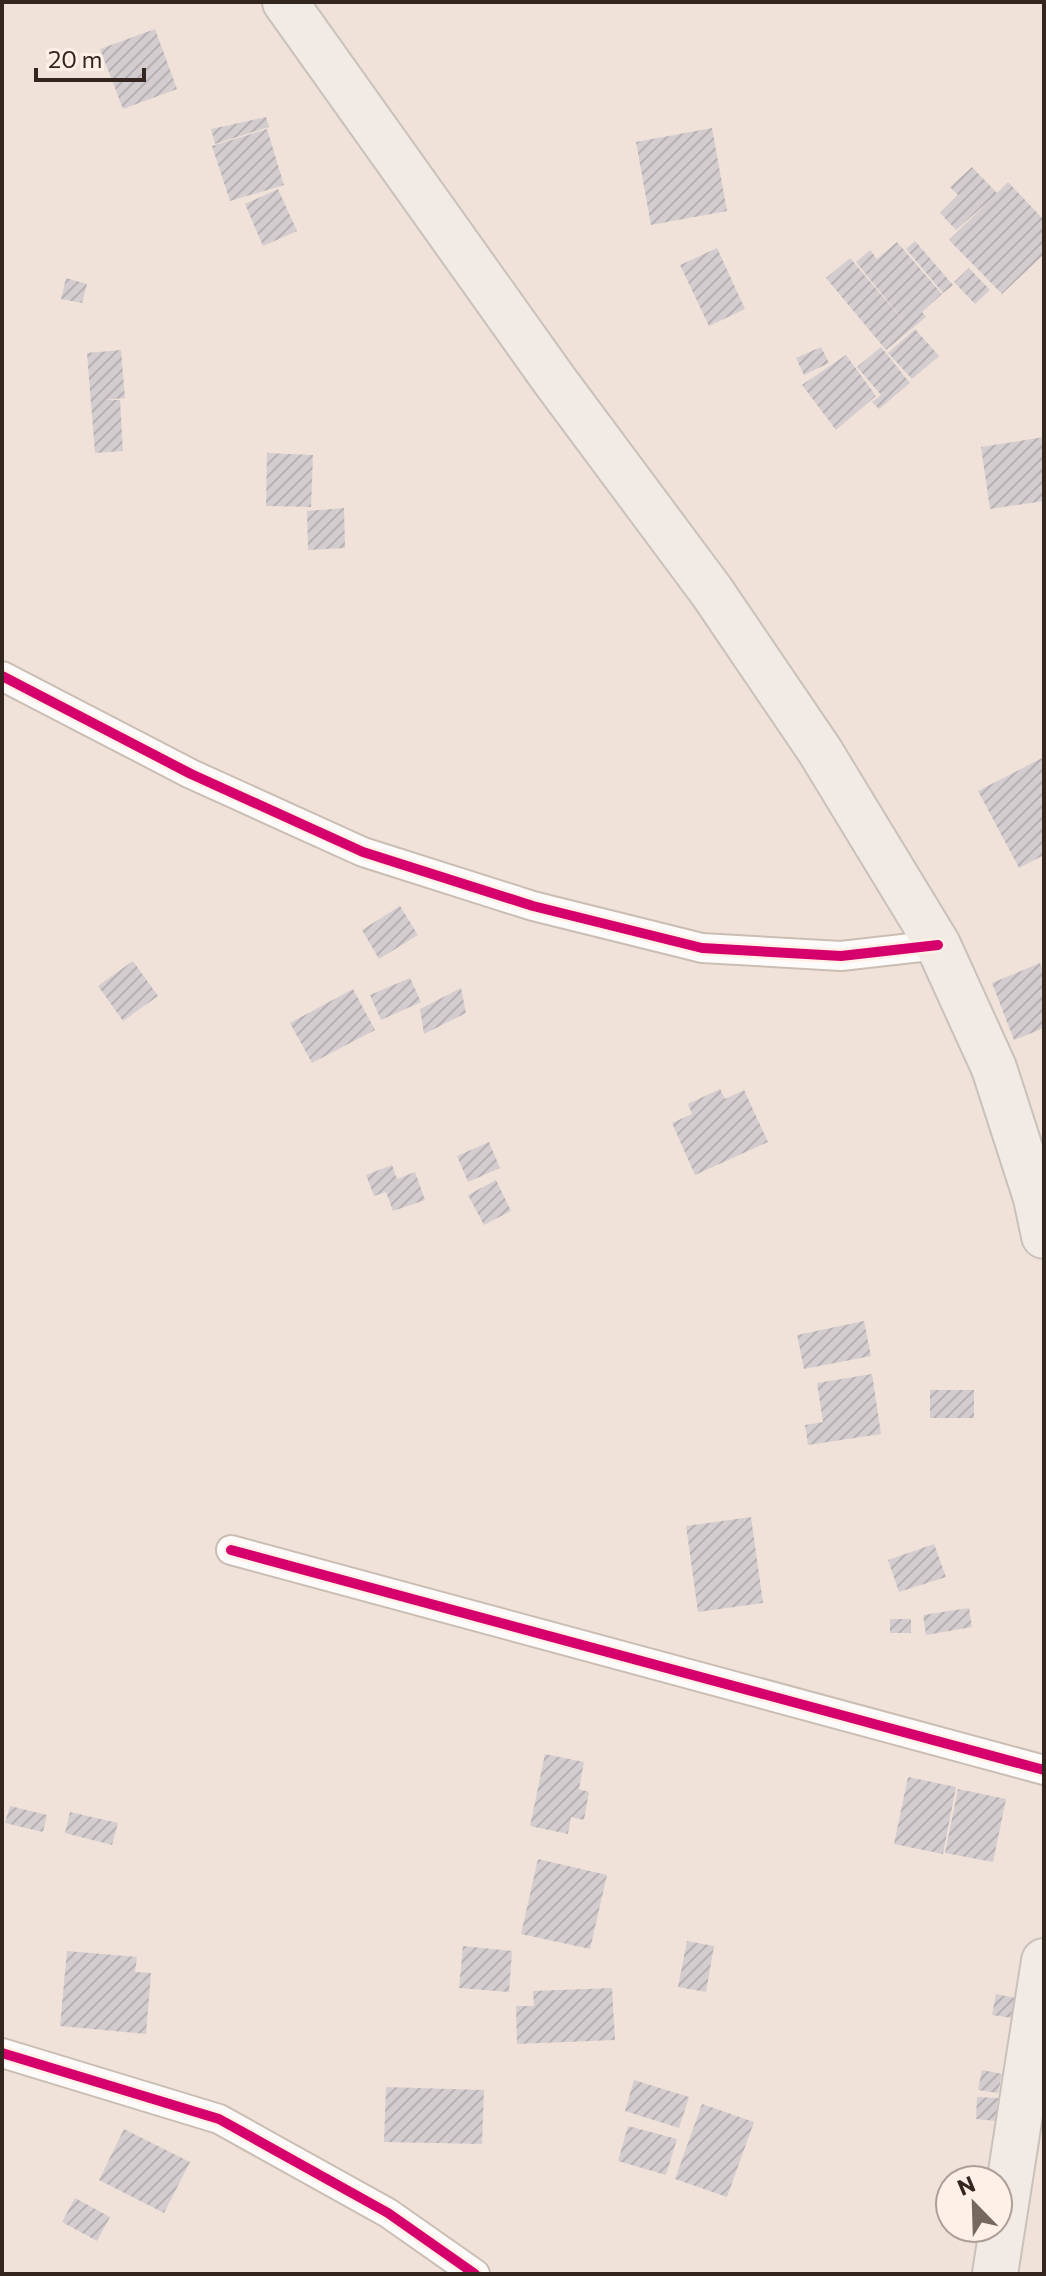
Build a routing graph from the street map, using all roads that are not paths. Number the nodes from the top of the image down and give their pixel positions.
1 (285, 2) edge
2 (2, 676) edge
3 (938, 945) junction
4 (1044, 1236) edge
5 (231, 1550) dead end
6 (1044, 1770) edge
7 (1044, 1961) edge
8 (2, 2053) edge
9 (475, 2274) edge
10 (995, 2274) edge

1 - 3 main road
2 - 3 street
3 - 4 main road
5 - 6 street
7 - 10 main road
8 - 9 street

